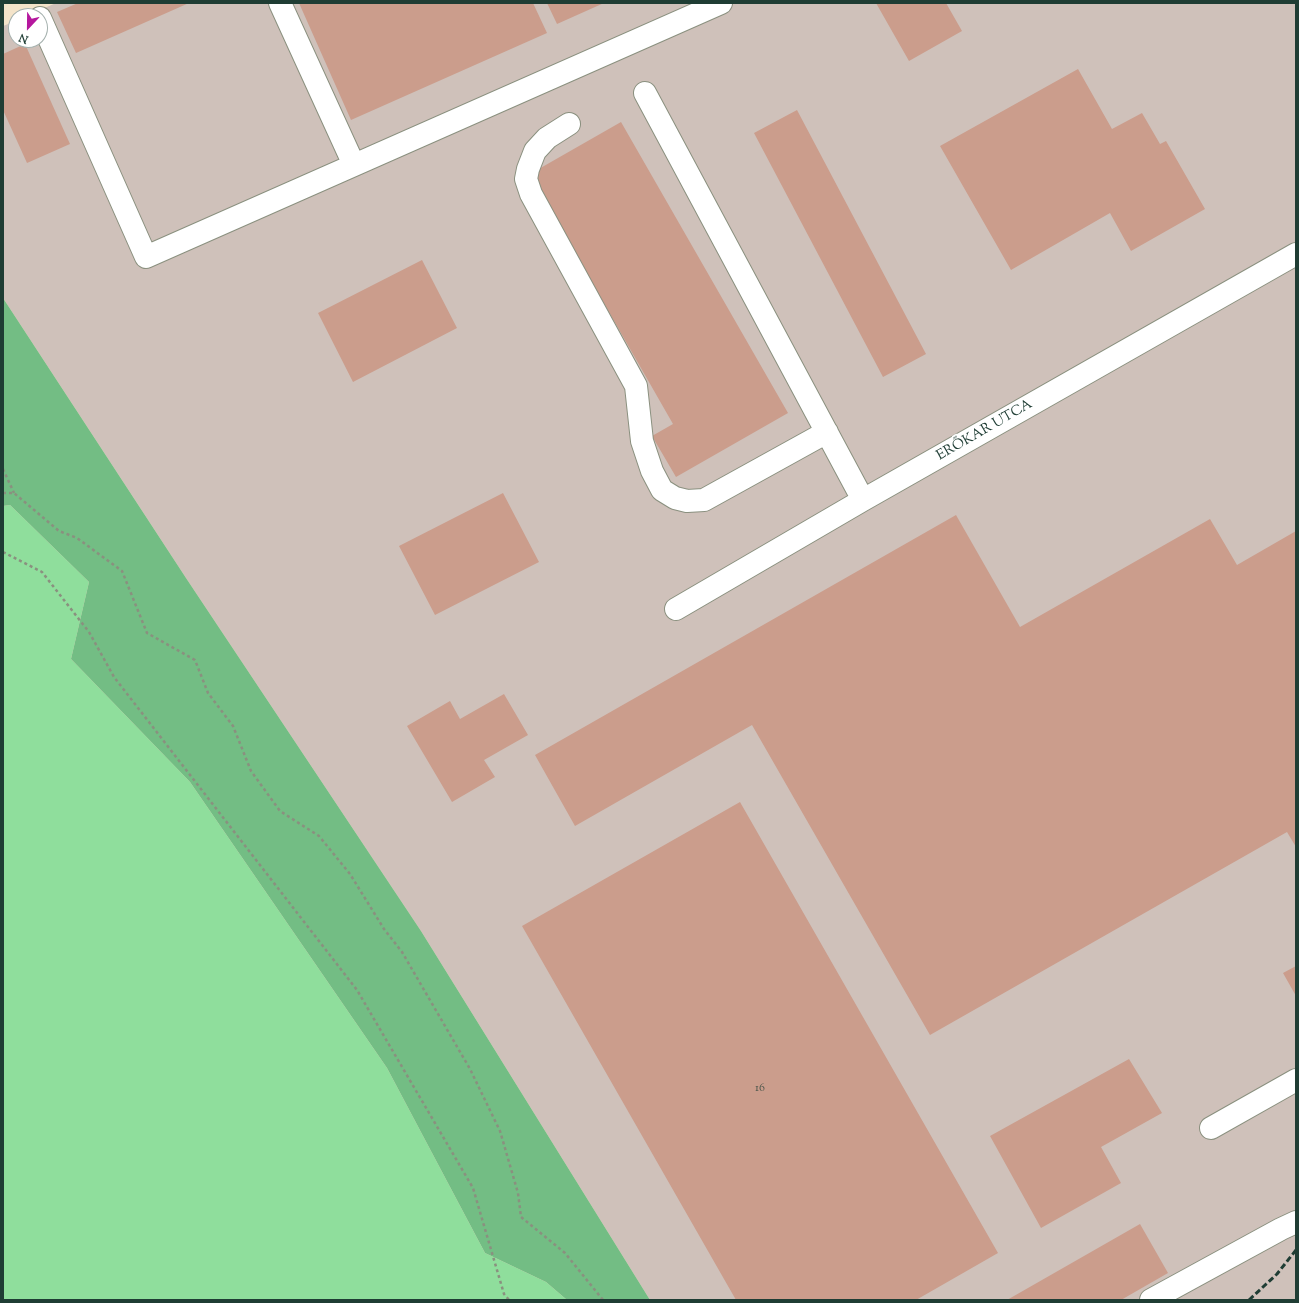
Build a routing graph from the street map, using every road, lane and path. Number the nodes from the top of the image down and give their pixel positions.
1 (280, 3) edge
2 (721, 3) edge
3 (48, 35) edge
4 (645, 93) dead end
5 (569, 124) dead end
6 (354, 165) junction
7 (1296, 254) edge
8 (827, 432) junction
9 (3, 468) edge
10 (3, 493) edge
11 (14, 493) junction
12 (863, 500) junction
13 (3, 552) edge
14 (676, 610) dead end
15 (1296, 1080) edge
16 (1211, 1128) dead end
17 (1296, 1222) edge
18 (509, 1300) edge
19 (603, 1300) edge
20 (1151, 1300) edge

1 - 6 street
2 - 6 street
3 - 6 street
4 - 8 street
5 - 8 street
7 - 12 street, ERŐKAR UTCA
8 - 12 street
9 - 11 path
10 - 11 path
11 - 19 path
12 - 14 street, ERŐKAR UTCA
13 - 18 path
15 - 16 street
17 - 20 street

